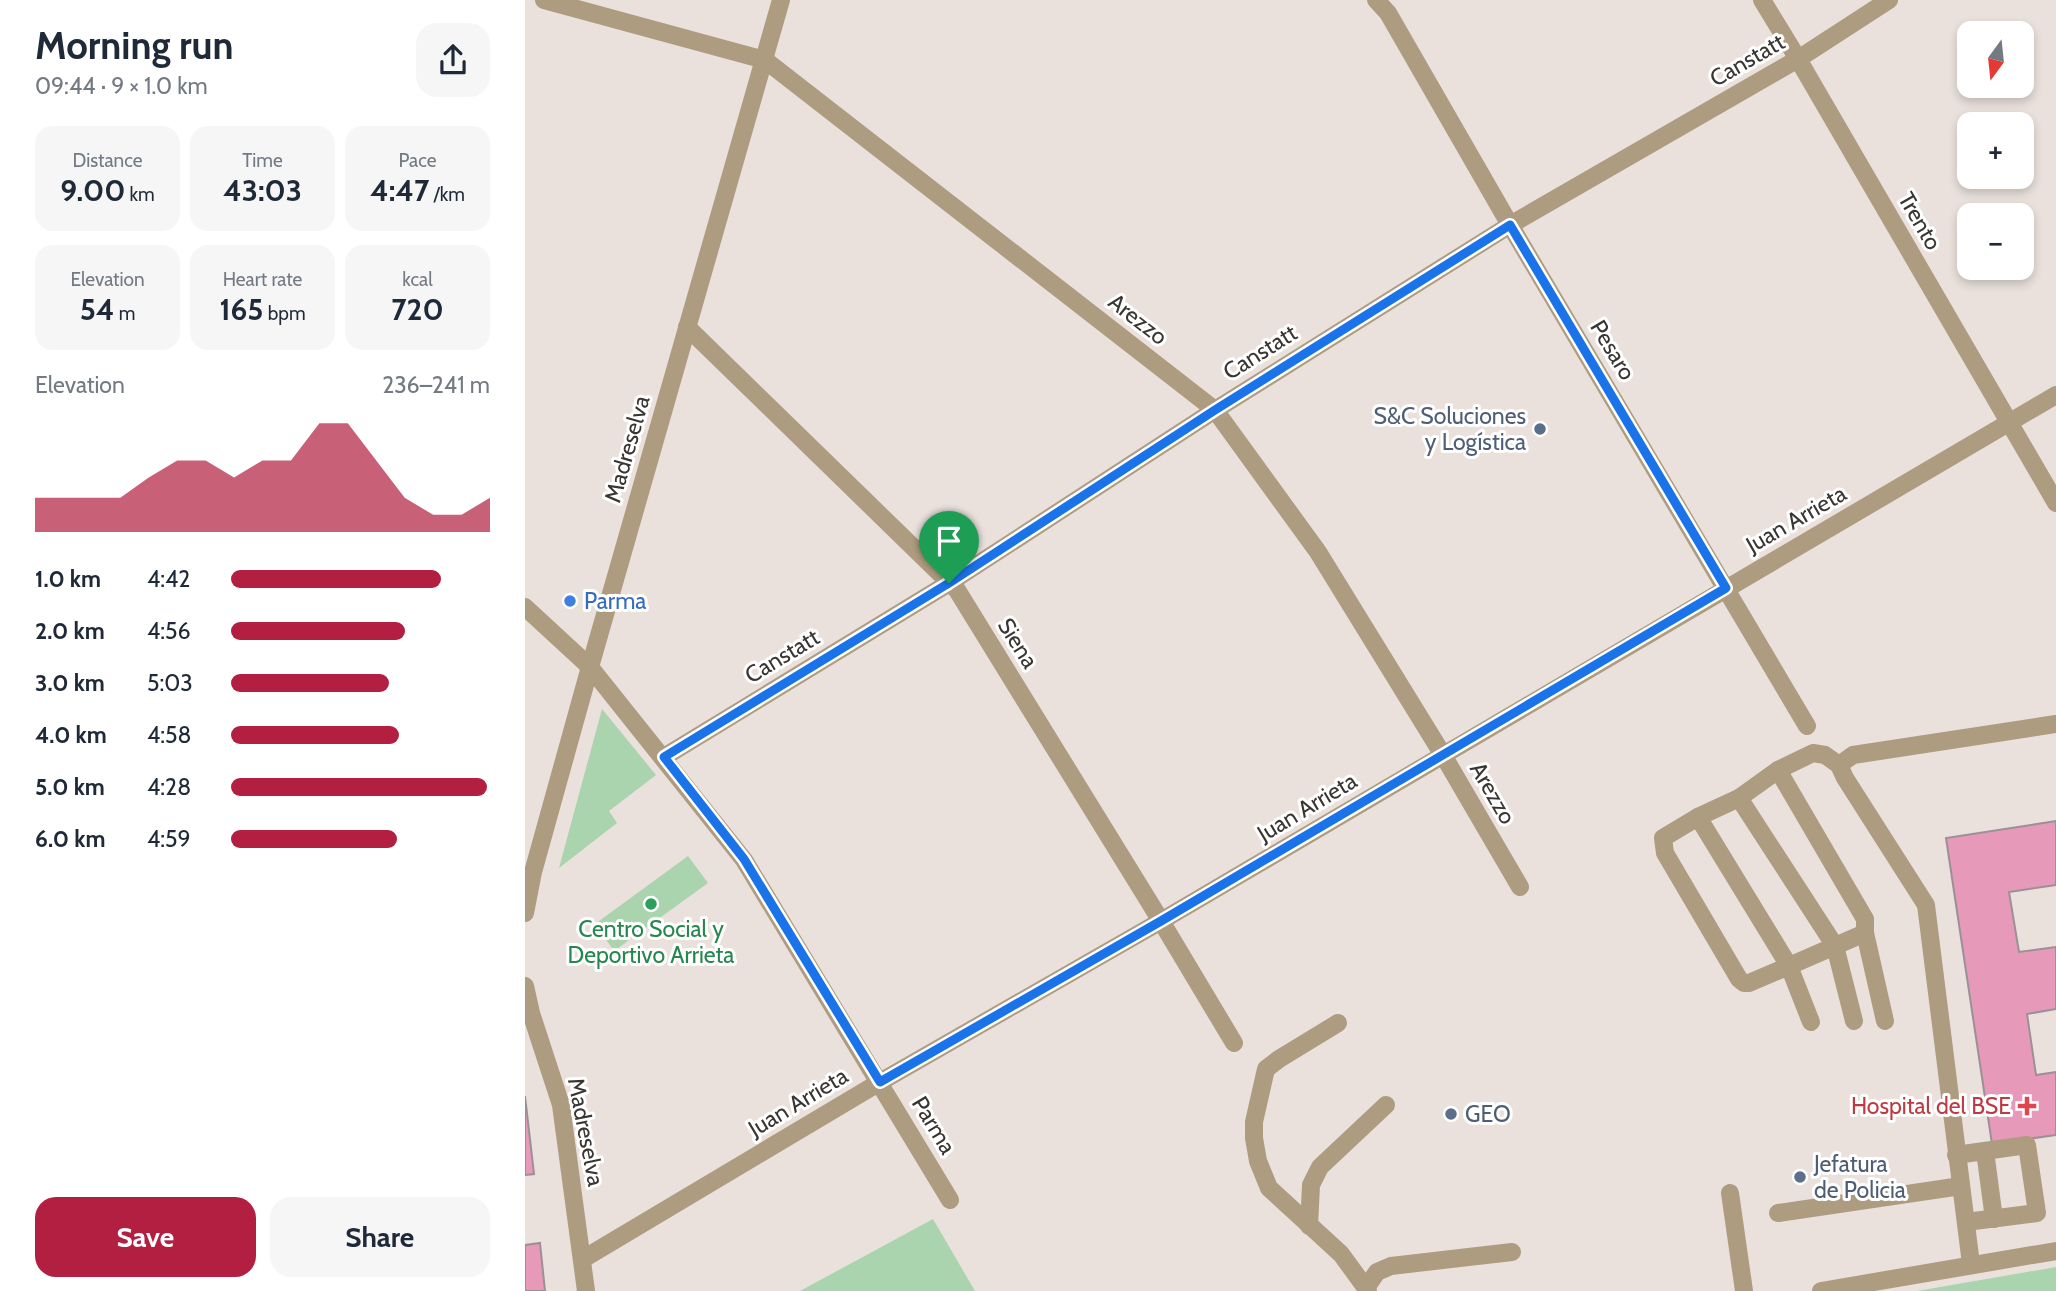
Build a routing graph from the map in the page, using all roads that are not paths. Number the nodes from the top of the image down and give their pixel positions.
1 (544, 0) edge
2 (781, 0) edge
3 (1376, 0) edge
4 (1762, 0) edge
5 (1889, 0) edge
6 (1798, 59) junction
7 (765, 60) junction
8 (1510, 225) junction
9 (687, 327) junction
10 (2056, 395) edge
11 (1215, 410) junction
12 (2009, 423) junction
13 (2056, 503) edge
14 (949, 583) junction
15 (1726, 588) junction
16 (525, 607) edge
17 (590, 667) junction
18 (2056, 724) edge
19 (1807, 726) dead end
20 (1443, 755) junction
21 (664, 757) junction
22 (1839, 765) junction
23 (1778, 770) junction
24 (1739, 798) junction
25 (1698, 817) junction
26 (1520, 887) dead end
27 (525, 913) edge
28 (1161, 921) junction
29 (1865, 933) junction
30 (1835, 946) junction
31 (1789, 966) junction
32 (525, 986) edge
33 (1811, 1021) dead end
34 (1854, 1021) dead end
35 (1885, 1021) dead end
36 (1338, 1023) dead end
37 (1234, 1043) dead end
38 (880, 1082) junction
39 (1386, 1105) dead end
40 (1985, 1151) junction
41 (1956, 1156) junction
42 (1961, 1186) junction
43 (1730, 1193) dead end
44 (950, 1200) dead end
45 (1778, 1213) dead end
46 (1994, 1219) junction
47 (1966, 1222) junction
48 (1309, 1226) junction
49 (2056, 1251) edge
50 (1512, 1252) dead end
51 (583, 1259) junction
52 (1972, 1264) junction
53 (1367, 1289) edge
54 (586, 1291) edge
55 (1744, 1291) edge
56 (1821, 1291) edge

1 - 7 street, Arezzo
2 - 7 street, Madreselva
3 - 8 street, Pesaro
4 - 6 street, Trento
5 - 6 street, Canstatt
6 - 8 street, Canstatt
6 - 12 street, Trento
7 - 9 street, Madreselva
7 - 11 street, Arezzo
8 - 11 street, Canstatt
8 - 15 street, Pesaro
9 - 14 street, Siena
9 - 17 street, Madreselva
10 - 12 street, Juan Arrieta
11 - 14 street, Canstatt
11 - 20 street, Arezzo
12 - 13 street, Trento
12 - 15 street, Juan Arrieta
14 - 21 street, Canstatt
14 - 28 street, Siena
15 - 19 street, Pesaro
15 - 20 street, Juan Arrieta
16 - 17 street, Parma
17 - 21 street, Parma
17 - 27 street, Madreselva
18 - 22 street
20 - 26 street, Arezzo
20 - 28 street, Juan Arrieta
21 - 38 street, Parma
22 - 23 street
22 - 41 street
23 - 24 street
23 - 29 street
24 - 25 street
24 - 30 street
25 - 31 street
25 - 31 street
28 - 37 street, Siena
28 - 38 street, Juan Arrieta
29 - 30 street
29 - 35 street
30 - 31 street
30 - 34 street
31 - 33 street
32 - 51 street, Madreselva
36 - 48 street
38 - 44 street, Parma
38 - 51 street, Juan Arrieta
39 - 48 street
40 - 41 street
40 - 46 street
40 - 46 street
41 - 42 street
42 - 45 street
42 - 47 street
43 - 55 street
46 - 47 street
47 - 52 street
48 - 53 street
49 - 52 street
50 - 53 street
51 - 54 street, Madreselva
52 - 56 street

